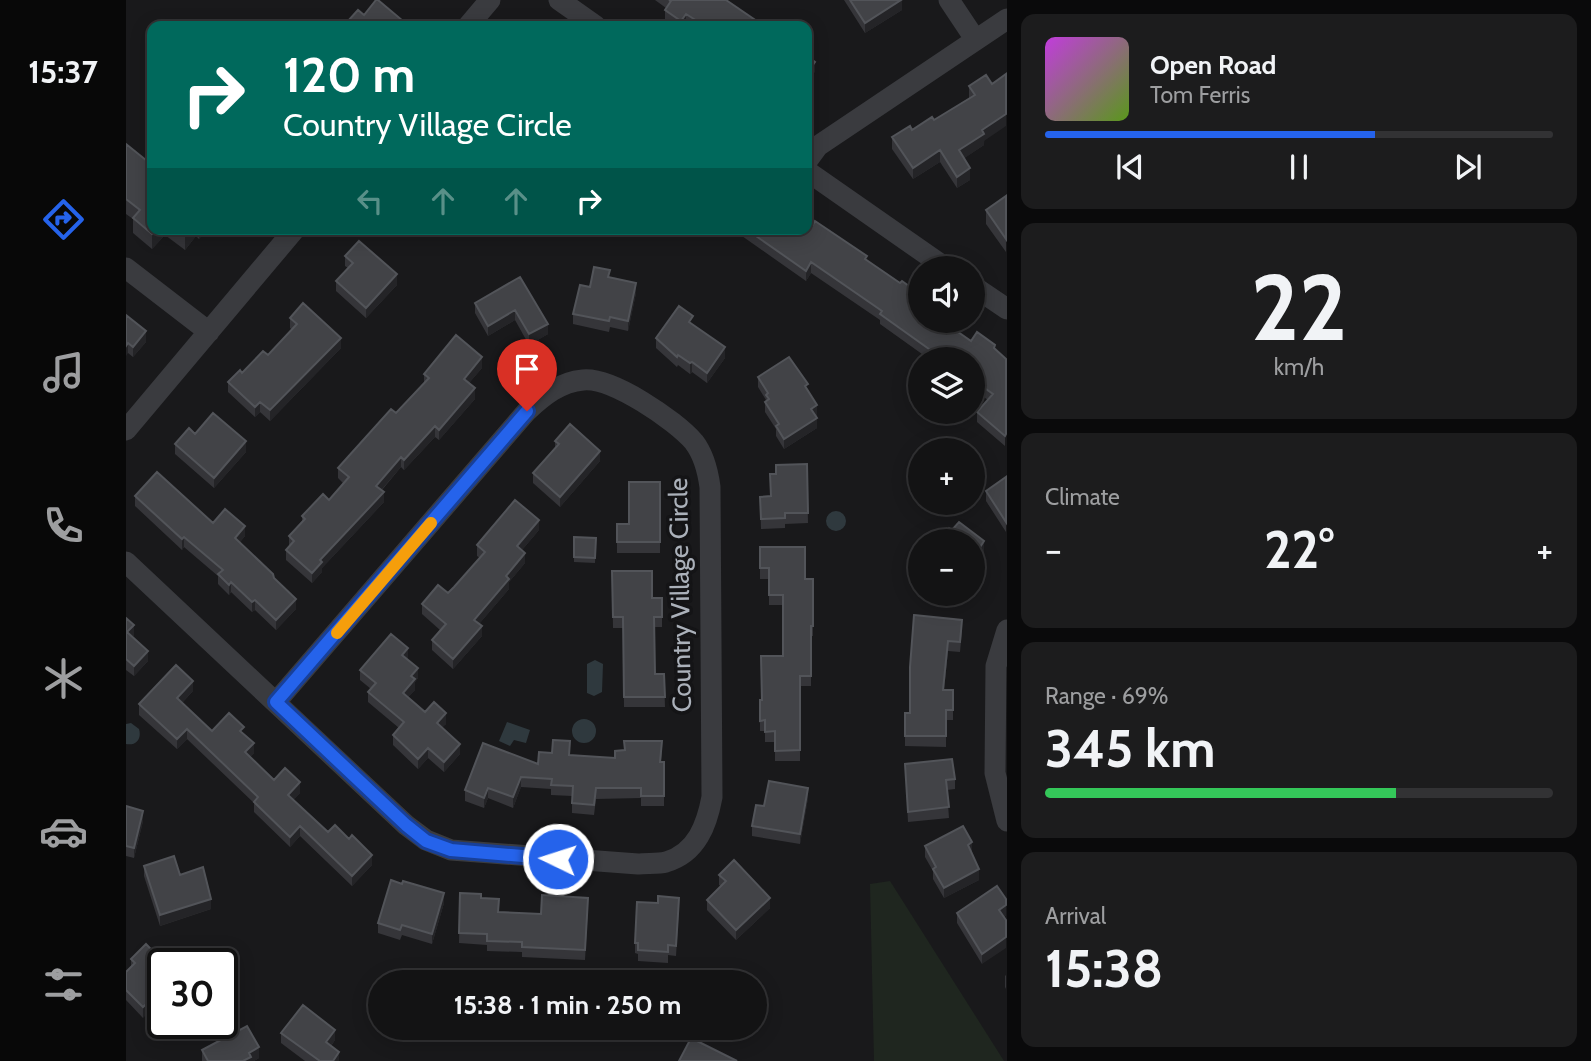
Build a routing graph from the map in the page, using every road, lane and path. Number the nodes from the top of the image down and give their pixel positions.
1 (490, 0) edge
2 (559, 0) edge
3 (949, 0) edge
4 (1006, 19) edge
5 (472, 21) edge
6 (589, 21) edge
7 (975, 39) junction
8 (812, 154) edge
9 (812, 174) edge
10 (290, 235) edge
11 (929, 256) edge
12 (126, 268) edge
13 (985, 294) edge
14 (1006, 309) edge
15 (209, 331) junction
16 (126, 430) edge
17 (126, 562) edge
18 (1006, 630) edge
19 (276, 702) junction
20 (1006, 821) edge

1 - 5 street
2 - 6 street
3 - 7 street
4 - 7 street
7 - 8 street
9 - 11 street
10 - 15 street
12 - 15 street
13 - 14 street
15 - 16 street
17 - 19 street, Country Village Circle
18 - 20 street
19 - 19 street, Country Village Circle

